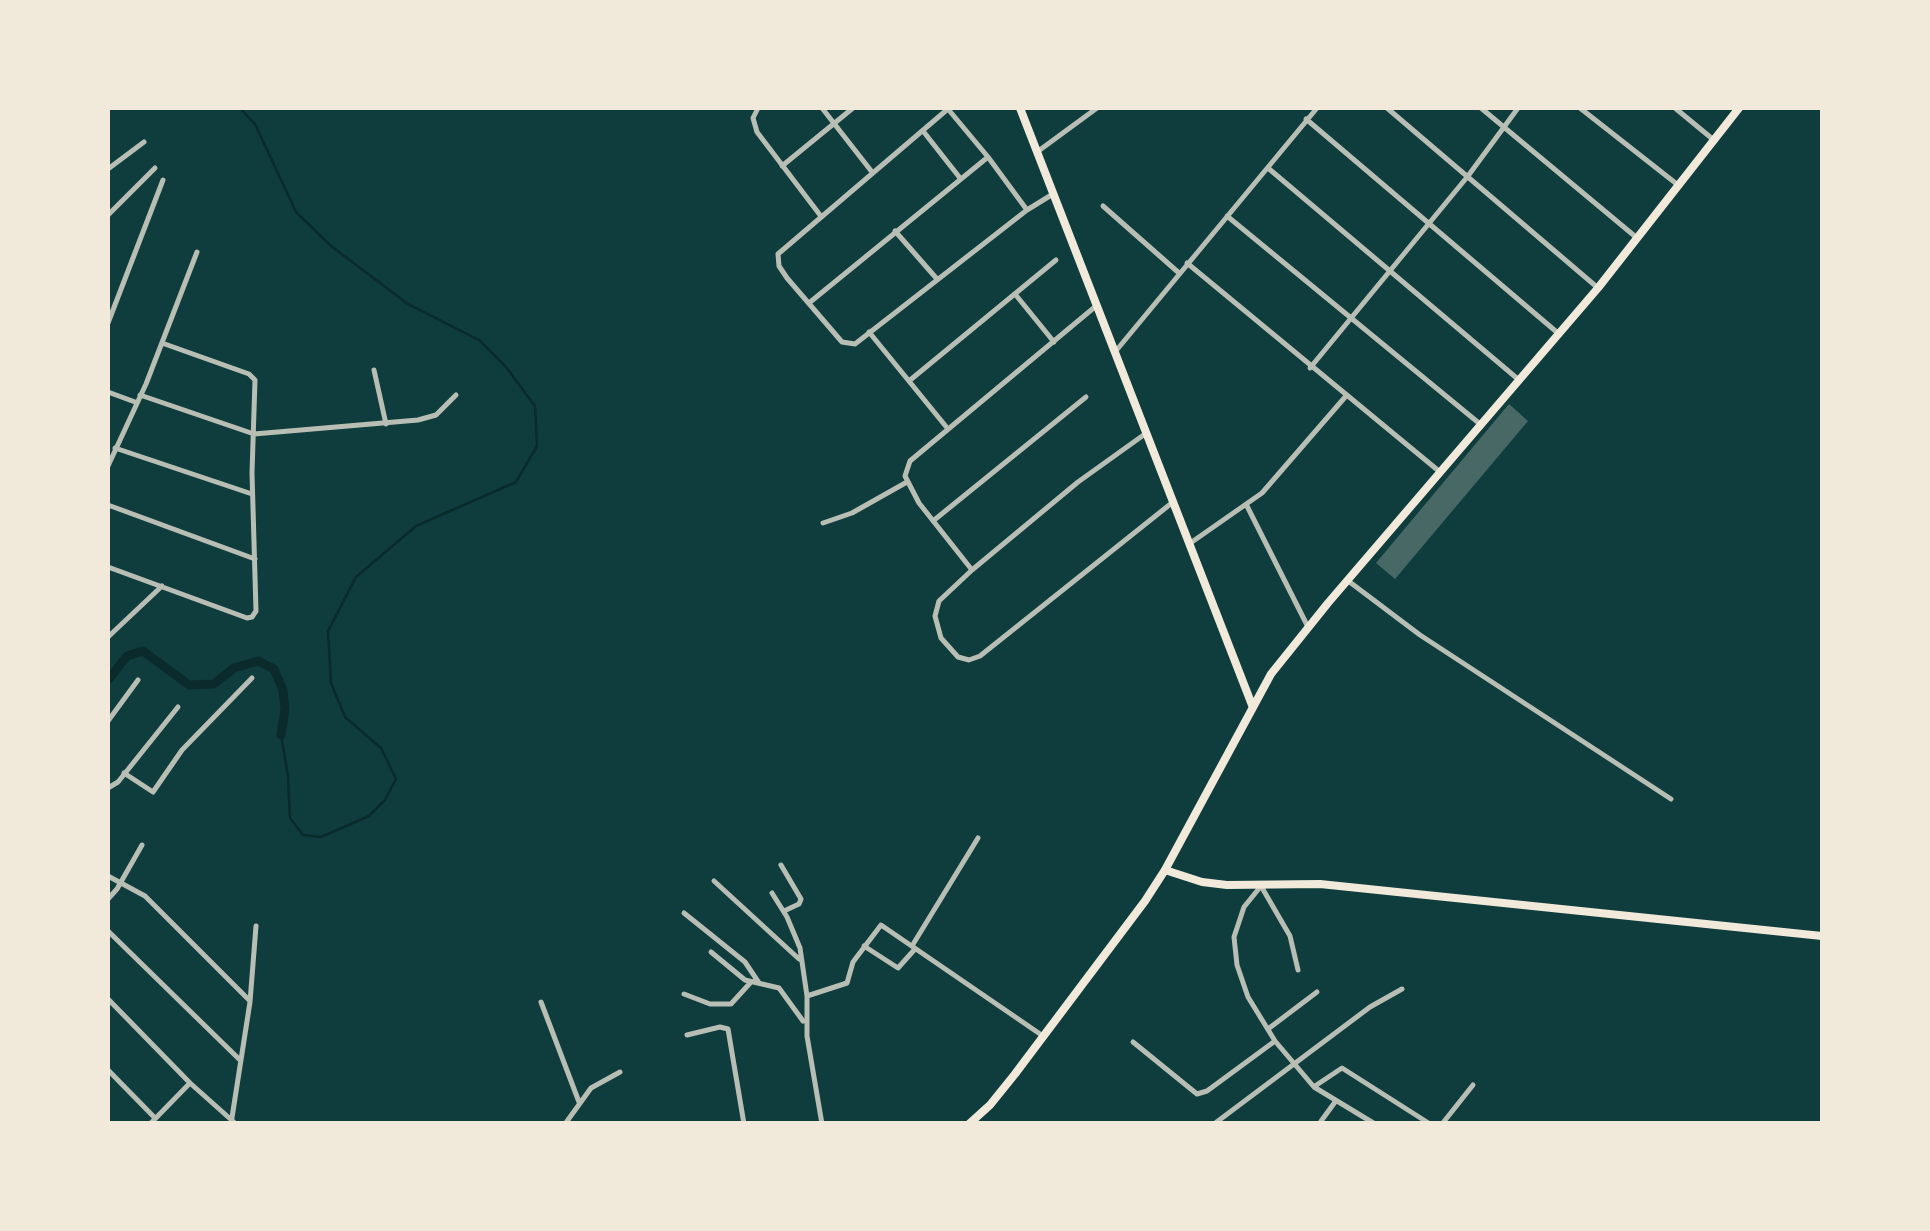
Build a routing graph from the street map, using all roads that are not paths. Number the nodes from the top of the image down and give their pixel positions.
1 (758, 108) edge
2 (822, 108) edge
3 (853, 108) edge
4 (949, 108) edge
5 (1020, 108) edge
6 (1097, 108) edge
7 (1317, 108) edge
8 (1387, 108) edge
9 (1481, 108) edge
10 (1518, 108) edge
11 (1580, 108) edge
12 (1675, 108) edge
13 (1740, 108) edge
14 (1306, 119) junction
15 (834, 123) junction
16 (1502, 126) junction
17 (923, 131) junction
18 (1715, 141) junction
19 (144, 142) dead end
20 (1037, 152) junction
21 (989, 157) junction
22 (782, 166) junction
23 (155, 168) dead end
24 (1268, 168) junction
25 (108, 169) edge
26 (872, 173) junction
27 (1468, 176) junction
28 (960, 178) junction
29 (162, 180) dead end
30 (1678, 185) junction
31 (1052, 194) junction
32 (1104, 206) dead end
33 (1027, 210) junction
34 (108, 215) edge
35 (820, 215) junction
36 (1228, 216) junction
37 (1430, 224) junction
38 (895, 231) junction
39 (1638, 238) junction
40 (198, 252) dead end
41 (1056, 260) dead end
42 (1187, 263) junction
43 (1390, 271) junction
44 (1180, 272) junction
45 (938, 279) junction
46 (1598, 288) junction
47 (1015, 294) junction
48 (808, 303) junction
49 (1096, 306) junction
50 (1351, 320) junction
51 (108, 323) edge
52 (869, 332) junction
53 (1559, 334) junction
54 (1054, 342) junction
55 (162, 343) junction
56 (1114, 354) junction
57 (1310, 368) junction
58 (374, 370) dead end
59 (1519, 380) junction
60 (909, 381) junction
61 (108, 392) edge
62 (456, 394) dead end
63 (140, 395) junction
64 (1086, 396) dead end
65 (1346, 396) junction
66 (135, 402) junction
67 (386, 424) junction
68 (1480, 424) junction
69 (948, 429) junction
70 (254, 434) junction
71 (1145, 434) junction
72 (114, 448) junction
73 (109, 455) edge
74 (108, 466) edge
75 (1440, 472) junction
76 (906, 479) junction
77 (252, 494) junction
78 (1173, 502) junction
79 (108, 504) edge
80 (1247, 506) junction
81 (932, 522) junction
82 (823, 524) dead end
83 (1188, 544) junction
84 (256, 560) junction
85 (108, 567) edge
86 (972, 570) junction
87 (1347, 580) junction
88 (162, 586) junction
89 (1308, 627) junction
90 (108, 637) edge
91 (252, 678) dead end
92 (138, 680) dead end
93 (1252, 705) junction
94 (178, 707) dead end
95 (108, 721) edge
96 (124, 774) junction
97 (108, 788) edge
98 (1670, 800) dead end
99 (978, 838) dead end
100 (142, 845) dead end
101 (780, 865) dead end
102 (1165, 870) junction
103 (108, 876) edge
104 (714, 881) dead end
105 (120, 885) junction
106 (1260, 886) junction
107 (772, 893) dead end
108 (108, 899) edge
109 (783, 911) junction
110 (684, 914) dead end
111 (256, 926) dead end
112 (108, 931) edge
113 (1822, 936) edge
114 (864, 946) junction
115 (914, 947) junction
116 (711, 952) dead end
117 (800, 958) junction
118 (1298, 970) dead end
119 (755, 983) junction
120 (1402, 989) dead end
121 (1317, 992) dead end
122 (684, 994) dead end
123 (807, 996) junction
124 (250, 1002) junction
125 (542, 1002) dead end
126 (109, 1004) edge
127 (805, 1023) junction
128 (1268, 1030) junction
129 (687, 1035) dead end
130 (1043, 1036) junction
131 (1274, 1040) junction
132 (1133, 1042) dead end
133 (240, 1060) junction
134 (1294, 1066) junction
135 (108, 1070) edge
136 (620, 1072) dead end
137 (190, 1083) junction
138 (1473, 1085) dead end
139 (1314, 1087) junction
140 (1336, 1100) junction
141 (579, 1102) junction
142 (152, 1121) edge
143 (232, 1123) edge
144 (565, 1124) edge
145 (744, 1124) edge
146 (822, 1124) edge
147 (969, 1124) edge
148 (1214, 1124) edge
149 (1319, 1124) edge
150 (1375, 1124) edge
151 (1430, 1124) edge
152 (1442, 1124) edge

1 - 22 street
2 - 15 street
3 - 15 street
4 - 17 street
4 - 21 street
5 - 20 main road
6 - 20 street
7 - 14 street
8 - 27 street
9 - 16 street
10 - 16 street
11 - 30 street
12 - 18 street
13 - 18 main road
14 - 24 street
14 - 37 street
15 - 22 street
15 - 26 street
16 - 27 street
16 - 39 street
17 - 26 street
17 - 28 street
18 - 30 main road
19 - 25 street
20 - 31 main road
21 - 28 street
21 - 33 street
22 - 35 street
23 - 34 street
24 - 36 street
24 - 43 street
26 - 35 street
27 - 37 street
27 - 46 street
28 - 38 street
29 - 51 street
30 - 39 main road
31 - 33 street
31 - 49 main road
32 - 44 street
33 - 45 street
35 - 48 street
36 - 42 street
36 - 50 street
37 - 43 street
37 - 53 street
38 - 45 street
38 - 48 street
39 - 46 main road
40 - 55 street
41 - 47 street
42 - 44 street
42 - 57 street
43 - 50 street
43 - 59 street
44 - 56 street
45 - 52 street
46 - 53 main road
47 - 54 street
47 - 60 street
48 - 52 street
49 - 54 street
49 - 56 main road
50 - 57 street
50 - 68 street
52 - 60 street
53 - 59 main road
54 - 69 street
55 - 63 street
55 - 70 street
56 - 71 main road
57 - 65 street
58 - 67 street
59 - 68 main road
60 - 69 street
61 - 66 street
62 - 67 street
63 - 66 street
63 - 70 street
64 - 81 street
65 - 75 street
65 - 80 street
66 - 72 street
67 - 70 street
68 - 75 main road
69 - 76 street
70 - 77 street
71 - 78 main road
71 - 86 street
72 - 73 street
72 - 77 street
73 - 74 street
75 - 87 main road
76 - 81 street
76 - 82 street
77 - 84 street
78 - 83 main road
78 - 86 street
79 - 84 street
80 - 83 street
80 - 89 street
81 - 86 street
83 - 93 main road
84 - 88 street
85 - 88 street
87 - 89 main road
87 - 98 street
88 - 90 street
89 - 93 main road
91 - 96 street
92 - 95 street
93 - 102 main road
94 - 96 street
96 - 97 street
99 - 115 street
100 - 105 street
101 - 109 street
102 - 106 main road
102 - 130 main road
103 - 105 street
104 - 117 street
105 - 108 street
105 - 124 street
106 - 113 main road
106 - 118 street
106 - 128 street
107 - 109 street
109 - 117 street
110 - 119 street
111 - 124 street
112 - 133 street
114 - 115 street
114 - 115 street
114 - 123 street
115 - 130 street
116 - 119 street
117 - 123 street
119 - 122 street
119 - 127 street
120 - 134 street
121 - 128 street
123 - 127 street
124 - 133 street
125 - 141 street
126 - 137 street
127 - 146 street
128 - 131 street
129 - 145 street
130 - 147 main road
131 - 132 street
131 - 134 street
133 - 143 street
134 - 139 street
134 - 148 street
135 - 142 street
136 - 141 street
137 - 142 street
137 - 143 street
138 - 152 street
139 - 140 street
139 - 151 street
140 - 149 street
140 - 150 street
141 - 144 street

